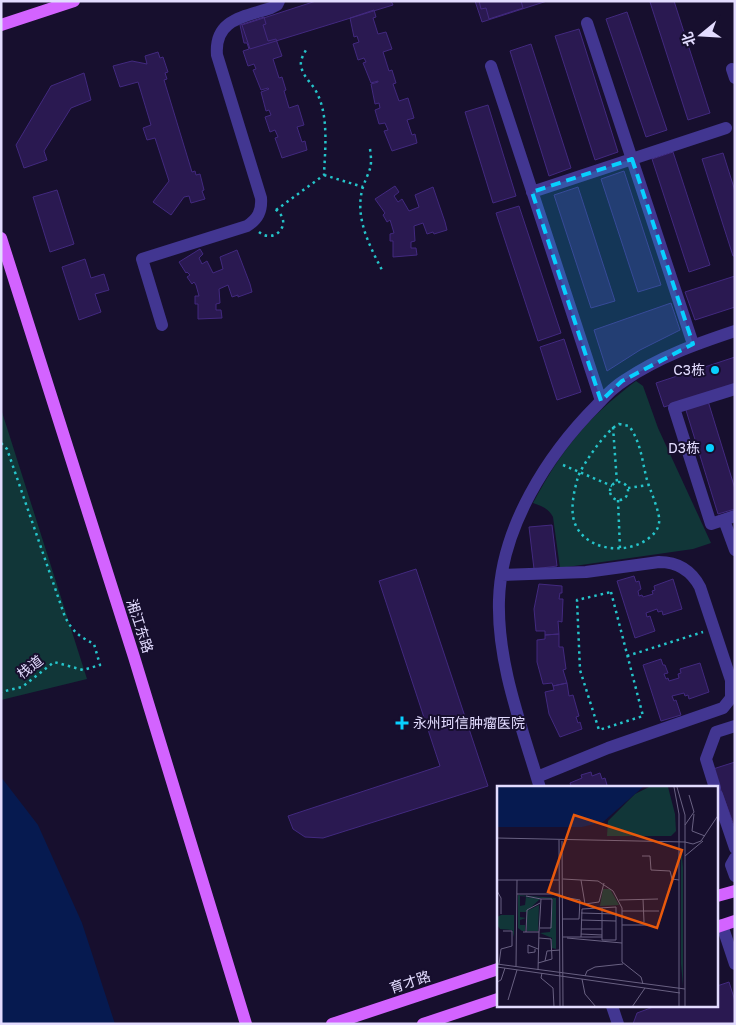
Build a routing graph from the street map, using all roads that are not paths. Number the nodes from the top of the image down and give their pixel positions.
1 (74, 1) edge
2 (279, 1) edge
3 (587, 23) dead end
4 (1, 25) edge
5 (491, 66) dead end
6 (726, 128) dead end
7 (632, 159) junction
8 (532, 192) junction
9 (1, 238) edge
10 (162, 325) dead end
11 (735, 331) edge
12 (693, 344) junction
13 (733, 389) edge
14 (601, 401) junction
15 (735, 403) edge
16 (729, 518) edge
17 (735, 550) edge
18 (502, 575) junction
19 (735, 726) edge
20 (538, 782) edge
21 (714, 786) edge
22 (718, 797) edge
23 (735, 848) edge
24 (735, 858) edge
25 (735, 876) edge
26 (735, 891) edge
27 (718, 896) edge
28 (725, 924) edge
29 (735, 964) edge
30 (497, 968) edge
31 (497, 999) edge
32 (613, 1008) edge
33 (246, 1024) edge
34 (332, 1024) edge
35 (423, 1024) edge
36 (618, 1024) edge

1 - 4 main road
2 - 10 street
3 - 7 street
5 - 8 street
6 - 7 street
7 - 8 street
7 - 12 street
8 - 14 street
9 - 33 main road, 湘江东路
11 - 12 street
12 - 14 street
13 - 15 street
13 - 16 street
14 - 18 street
16 - 17 street
18 - 20 street
18 - 20 street
19 - 21 street
22 - 23 street
24 - 25 street
26 - 27 main road
28 - 29 street
30 - 34 main road, 育才路
31 - 35 main road
32 - 36 street

